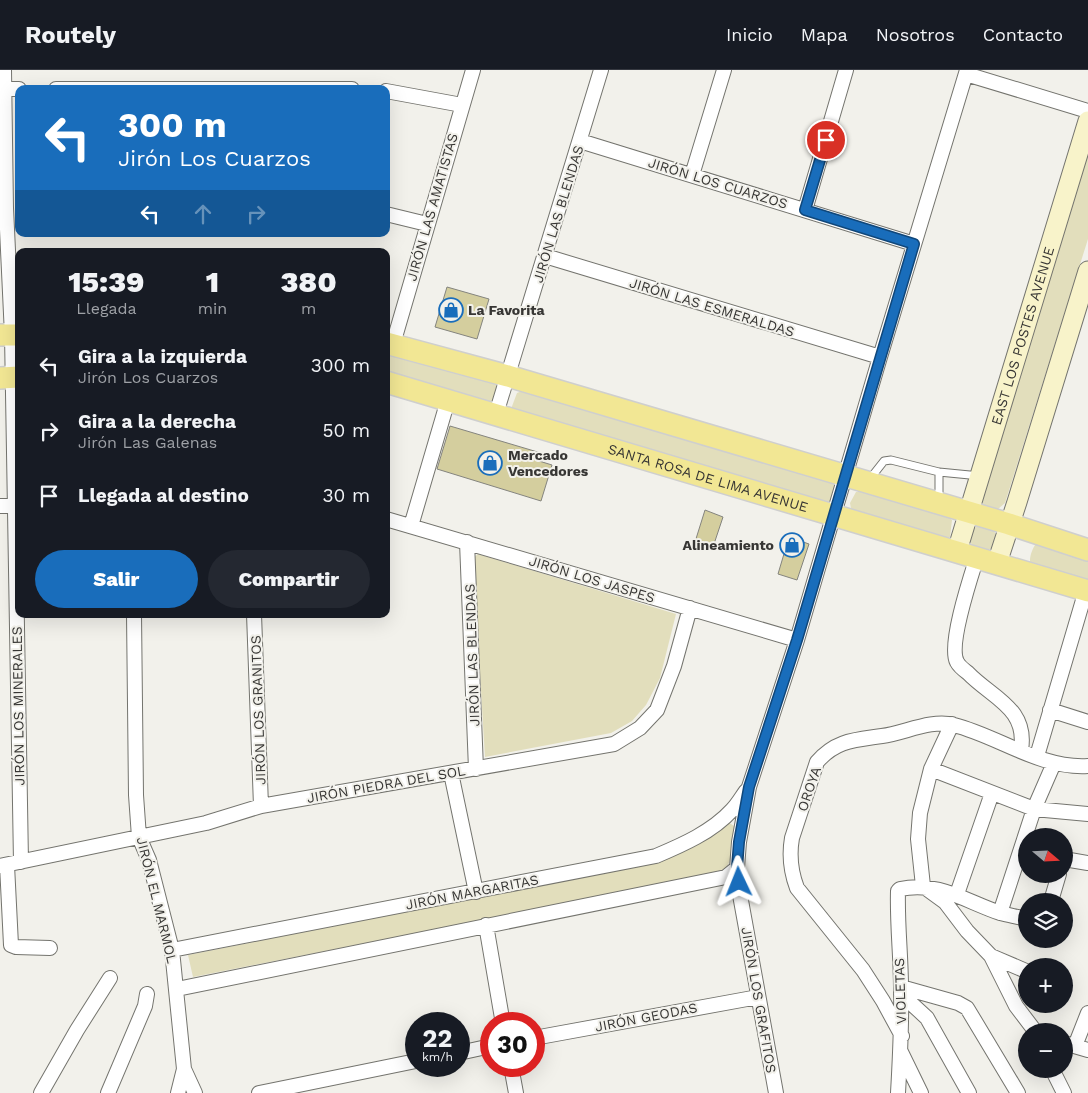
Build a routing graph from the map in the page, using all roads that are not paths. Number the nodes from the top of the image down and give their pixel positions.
1 (4, 70) edge
2 (473, 70) edge
3 (601, 70) edge
4 (724, 70) edge
5 (846, 70) edge
6 (966, 72) edge
7 (4, 89) junction
8 (15, 89) edge
9 (390, 92) edge
10 (462, 105) junction
11 (1088, 110) edge
12 (1088, 121) edge
13 (580, 141) junction
14 (692, 175) junction
15 (12, 208) edge
16 (805, 210) junction
17 (390, 215) edge
18 (427, 224) junction
19 (914, 244) junction
20 (545, 256) junction
21 (1088, 271) edge
22 (10, 335) edge
23 (390, 341) edge
24 (390, 344) edge
25 (880, 357) junction
26 (508, 376) junction
27 (10, 378) edge
28 (390, 383) edge
29 (448, 400) junction
30 (496, 414) junction
31 (939, 472) junction
32 (980, 476) junction
33 (845, 477) junction
34 (866, 483) junction
35 (939, 504) junction
36 (0, 506) edge
37 (15, 506) joint
38 (969, 512) junction
39 (834, 516) junction
40 (390, 520) edge
41 (1009, 524) junction
42 (411, 526) junction
43 (467, 542) junction
44 (1088, 550) edge
45 (977, 557) junction
46 (1087, 590) edge
47 (690, 608) junction
48 (17, 618) edge
49 (134, 618) edge
50 (254, 618) edge
51 (797, 640) junction
52 (1050, 710) junction
53 (1088, 722) edge
54 (952, 724) junction
55 (1020, 750) junction
56 (1036, 756) junction
57 (1054, 763) junction
58 (1088, 766) edge
59 (476, 768) junction
60 (931, 769) junction
61 (452, 773) junction
62 (749, 787) junction
63 (992, 793) junction
64 (261, 806) junction
65 (1034, 810) junction
66 (1088, 814) edge
67 (1030, 828) edge
68 (140, 837) junction
69 (1073, 861) edge
70 (21, 862) junction
71 (1088, 863) edge
72 (4, 866) edge
73 (737, 868) junction
74 (1018, 868) edge
75 (923, 886) junction
76 (476, 892) junction
77 (957, 894) junction
78 (1000, 912) junction
79 (1018, 917) edge
80 (486, 925) junction
81 (50, 948) dead end
82 (172, 950) junction
83 (991, 956) junction
84 (1018, 968) edge
85 (110, 978) dead end
86 (177, 988) junction
87 (901, 990) junction
88 (148, 994) dead end
89 (758, 997) junction
90 (502, 1012) edge
91 (1088, 1013) edge
92 (1028, 1023) edge
93 (545, 1036) edge
94 (902, 1036) junction
95 (1076, 1046) edge
96 (900, 1052) junction
97 (405, 1064) edge
98 (184, 1069) junction
99 (513, 1077) edge
100 (1056, 1078) edge
101 (41, 1093) edge
102 (108, 1093) edge
103 (178, 1093) edge
104 (195, 1093) edge
105 (259, 1093) edge
106 (516, 1093) edge
107 (776, 1093) edge
108 (898, 1093) edge
109 (921, 1093) edge
110 (969, 1093) edge
111 (1018, 1093) edge
112 (1064, 1093) edge

1 - 7 street, JIRÓN LOS MINERALES
2 - 10 street, JIRÓN LAS AMATISTAS
3 - 13 street, JIRÓN LAS BLENDAS
4 - 14 street
5 - 16 street
6 - 11 street
6 - 19 street, JIRÓN LOS GRAFITOS
7 - 8 street
7 - 15 street, JIRÓN LOS MINERALES
9 - 10 street
10 - 18 street, JIRÓN LAS AMATISTAS
12 - 32 main road, EAST LOS POSTES AVENUE
13 - 14 street, JIRÓN LOS CUARZOS
13 - 20 street, JIRÓN LAS BLENDAS
14 - 16 street, JIRÓN LOS CUARZOS
15 - 22 street, JIRÓN LOS MINERALES
16 - 19 street, JIRÓN LOS CUARZOS
17 - 18 street
18 - 23 street, JIRÓN LAS AMATISTAS
19 - 25 street, JIRÓN LOS GRAFITOS
20 - 25 street, JIRÓN LAS ESMERALDAS
20 - 26 street, JIRÓN LAS BLENDAS
21 - 41 main road
22 - 27 street, JIRÓN LOS MINERALES
24 - 26 main road
25 - 33 street, JIRÓN LOS GRAFITOS
26 - 30 street, JIRÓN LAS BLENDAS
26 - 33 main road
27 - 37 street, JIRÓN LOS MINERALES
28 - 29 main road, SANTA ROSA DE LIMA AVENUE
29 - 30 main road, SANTA ROSA DE LIMA AVENUE
29 - 42 street
30 - 39 main road, SANTA ROSA DE LIMA AVENUE
31 - 32 lane
31 - 34 lane
31 - 35 lane
32 - 38 main road, EAST LOS POSTES AVENUE
33 - 34 main road
33 - 39 street, JIRÓN LOS GRAFITOS
34 - 35 main road
35 - 38 main road
36 - 37 street
38 - 41 main road
38 - 45 main road, EAST LOS POSTES AVENUE
39 - 45 main road, SANTA ROSA DE LIMA AVENUE
39 - 51 street, JIRÓN LOS GRAFITOS
40 - 42 street, JIRÓN LOS JASPES
41 - 44 main road
41 - 45 main road
42 - 43 street, JIRÓN LOS JASPES
43 - 47 street, JIRÓN LOS JASPES
43 - 59 street, JIRÓN LAS BLENDAS
45 - 46 main road, SANTA ROSA DE LIMA AVENUE
45 - 55 street
46 - 52 street
47 - 51 street, JIRÓN LOS JASPES
47 - 59 street, JIRÓN PIEDRA DEL SOL
48 - 70 street, JIRÓN LOS MINERALES
49 - 68 street, JIRÓN EL MARMOL
50 - 64 street, JIRÓN LOS GRANITOS
51 - 62 street, JIRÓN LOS GRAFITOS
52 - 53 street
52 - 56 street
54 - 55 street, OROYA
54 - 60 street
54 - 94 street, OROYA
55 - 56 street, OROYA
56 - 57 street, OROYA
57 - 58 street, OROYA
57 - 65 street
59 - 61 street, JIRÓN PIEDRA DEL SOL
60 - 63 street
60 - 75 street
61 - 64 street, JIRÓN PIEDRA DEL SOL
61 - 76 street
62 - 73 street, JIRÓN LOS GRAFITOS
62 - 76 street, JIRÓN MARGARITAS
63 - 65 street
63 - 77 street
64 - 68 street, JIRÓN PIEDRA DEL SOL
65 - 66 street
65 - 67 street
68 - 70 street, JIRÓN PIEDRA DEL SOL
68 - 82 street, JIRÓN EL MARMOL
69 - 71 street
70 - 72 street, JIRÓN PIEDRA DEL SOL
72 - 81 street
73 - 80 street
73 - 89 street, JIRÓN LOS GRAFITOS
74 - 78 street
75 - 77 street
75 - 83 street
75 - 87 street, VIOLETAS
76 - 82 street, JIRÓN MARGARITAS
77 - 78 street
78 - 79 street
80 - 86 street
80 - 90 street
82 - 86 street, JIRÓN EL MARMOL
83 - 84 street
83 - 92 street
85 - 101 street
86 - 98 street, JIRÓN EL MARMOL
87 - 94 street, VIOLETAS
87 - 110 street
87 - 111 street
88 - 102 street
89 - 93 street, JIRÓN GEODAS
89 - 107 street, JIRÓN LOS GRAFITOS
91 - 95 street
94 - 96 street, VIOLETAS
96 - 108 street, VIOLETAS
96 - 109 street
97 - 105 street
98 - 103 street
98 - 104 street, JIRÓN EL MARMOL
99 - 106 street
100 - 112 street

